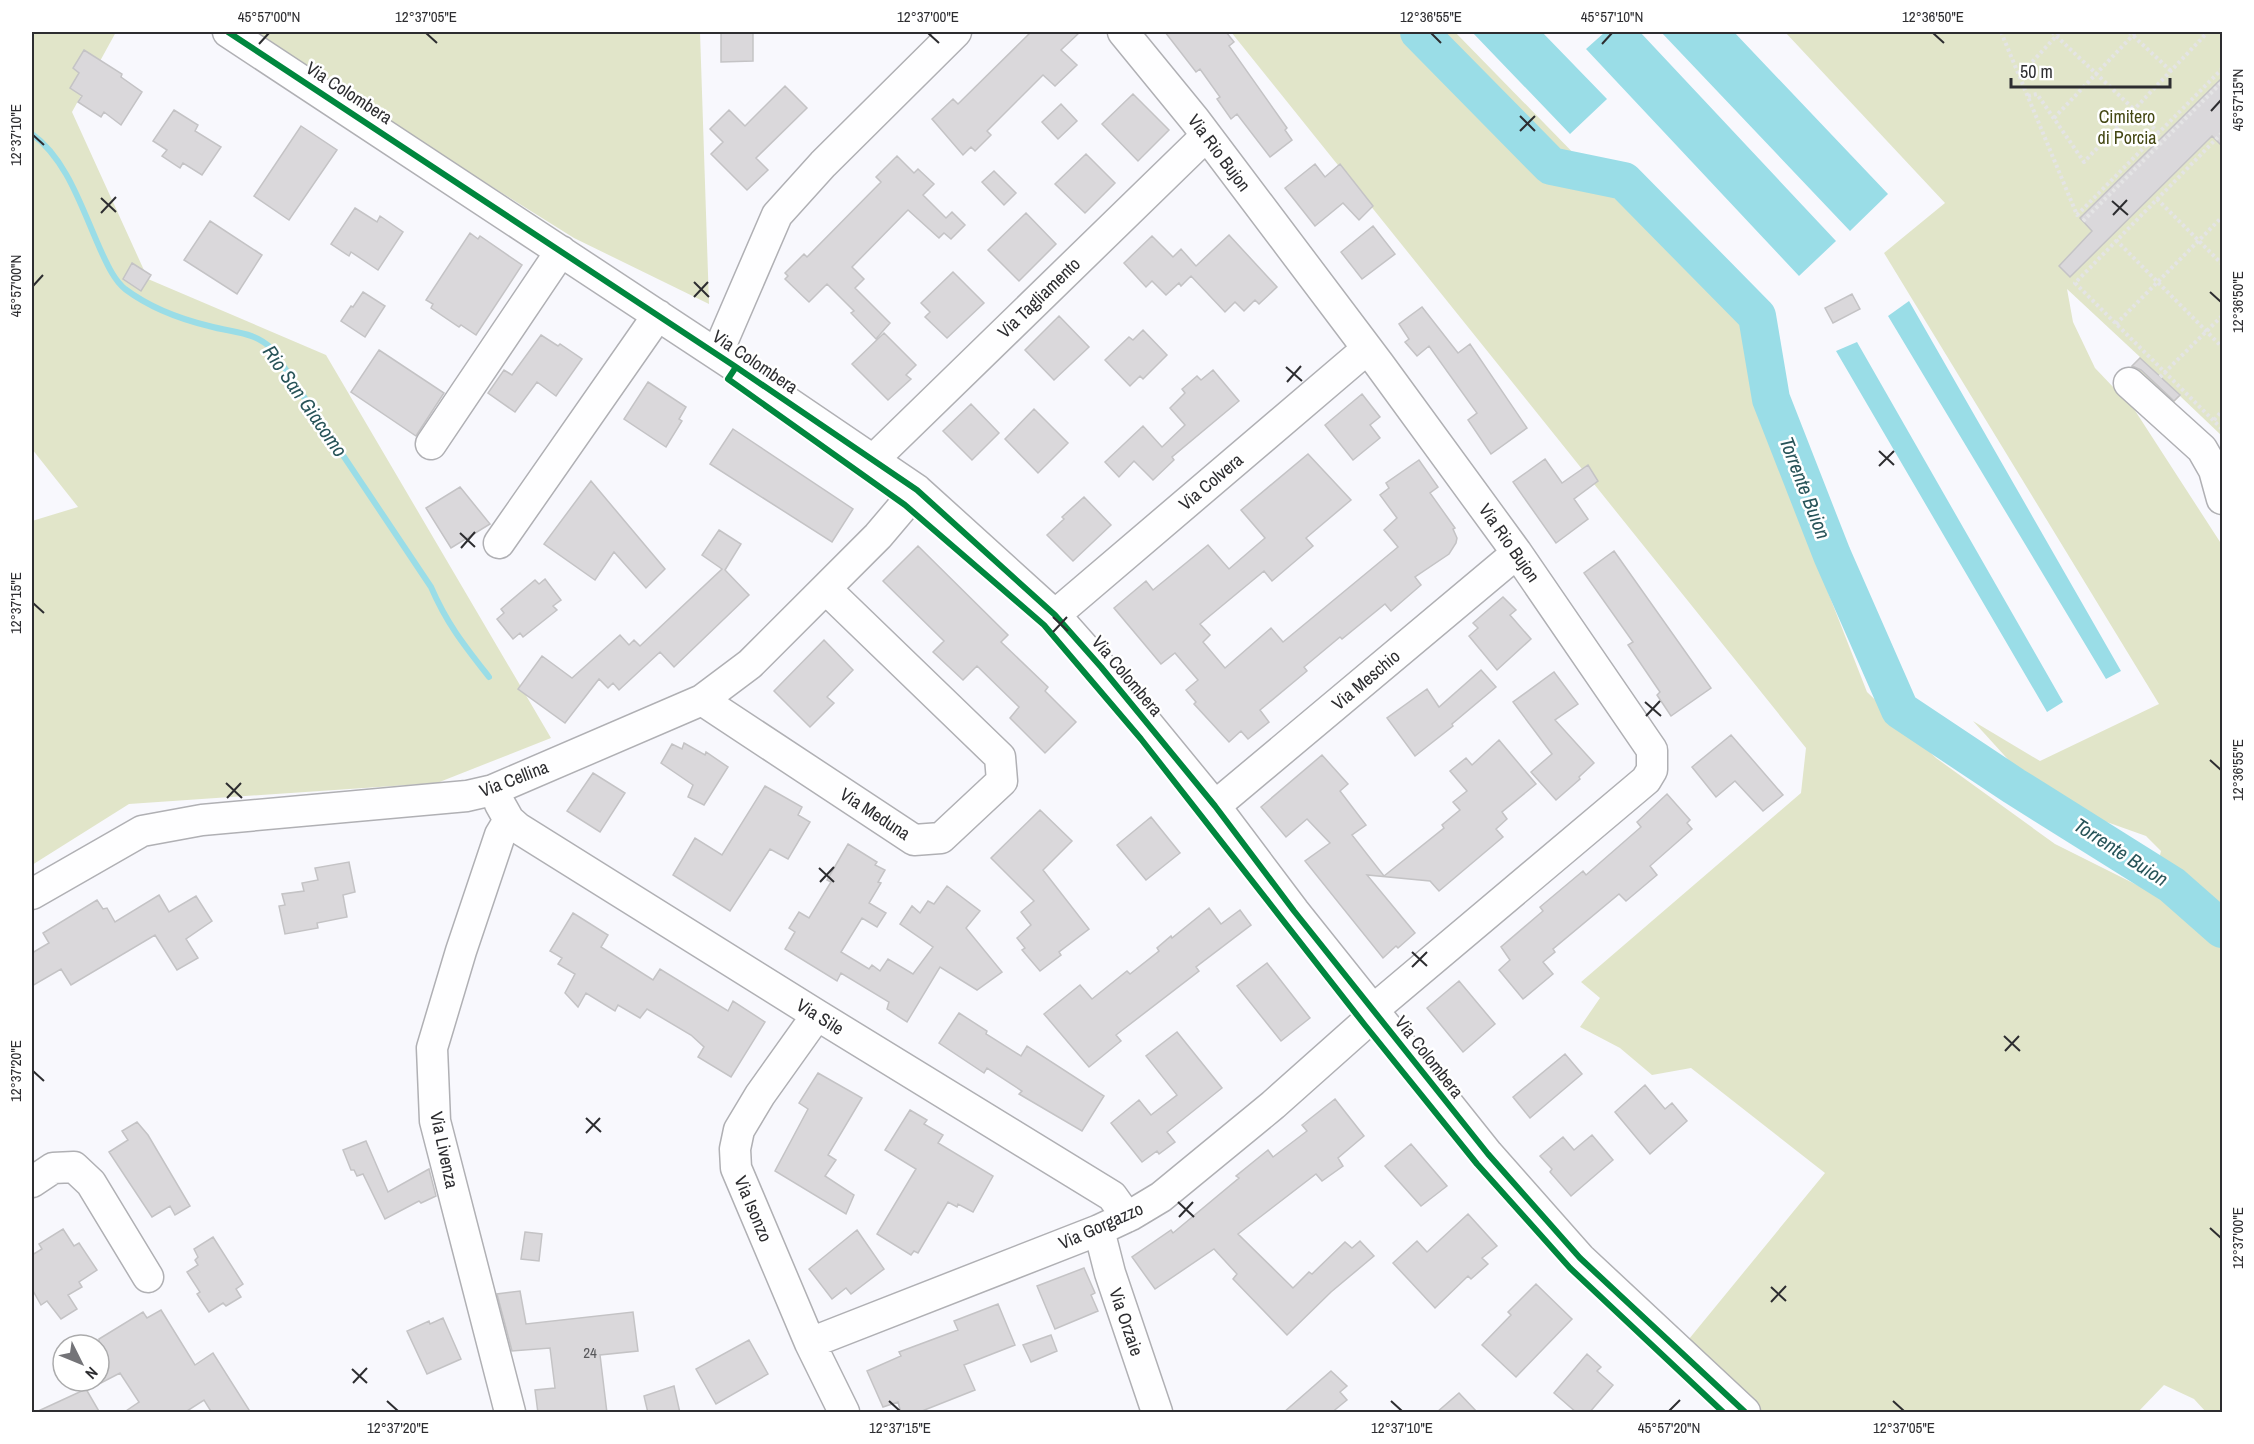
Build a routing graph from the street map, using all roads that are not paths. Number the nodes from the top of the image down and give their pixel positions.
1 (228, 32) edge
2 (956, 32) edge
3 (1123, 32) edge
4 (1206, 136) junction
5 (561, 251) junction
6 (658, 315) junction
7 (1367, 349) junction
8 (717, 354) junction
9 (2129, 383) dead end
10 (431, 444) dead end
11 (873, 460) junction
12 (917, 490) junction
13 (2223, 499) edge
14 (498, 543) dead end
15 (1517, 553) junction
16 (826, 589) junction
17 (1055, 615) junction
18 (702, 700) junction
19 (494, 790) junction
20 (1215, 807) junction
21 (509, 820) junction
22 (32, 894) edge
23 (1373, 1010) junction
24 (817, 1015) junction
25 (32, 1182) edge
26 (1126, 1217) junction
27 (1099, 1230) junction
28 (148, 1276) dead end
29 (810, 1343) junction
30 (510, 1413) edge
31 (844, 1413) edge
32 (1157, 1413) edge
33 (1745, 1413) edge

1 - 5 street, Via Colombera
2 - 8 street
3 - 4 street, Via Rio Bujon
4 - 7 street, Via Rio Bujon
4 - 11 street, Via Tagliamento
5 - 6 street, Via Colombera
5 - 10 street
6 - 8 street, Via Colombera
6 - 14 street
7 - 15 street, Via Rio Bujon
7 - 17 street, Via Colvera
8 - 11 street, Via Colombera
9 - 13 street
11 - 12 street, Via Colombera
12 - 16 street, Via Cellina
12 - 17 street, Via Colombera
15 - 20 street, Via Meschio
15 - 23 street, Via Rio Bujon
16 - 18 street, Via Cellina
16 - 18 street, Via Meduna
17 - 20 street, Via Colombera
18 - 19 street, Via Cellina
19 - 21 street
19 - 22 street, Via Cellina
20 - 23 street, Via Colombera
21 - 24 street, Via Sile
21 - 30 street, Via Livenza
23 - 26 street, Via Gorgazzo
23 - 33 street, Via Colombera
24 - 26 street, Via Sile
24 - 29 street, Via Isonzo
25 - 28 street
26 - 27 street, Via Gorgazzo
27 - 29 street, Via Gorgazzo
27 - 32 street, Via Orzaie
29 - 31 street, Via Isonzo

